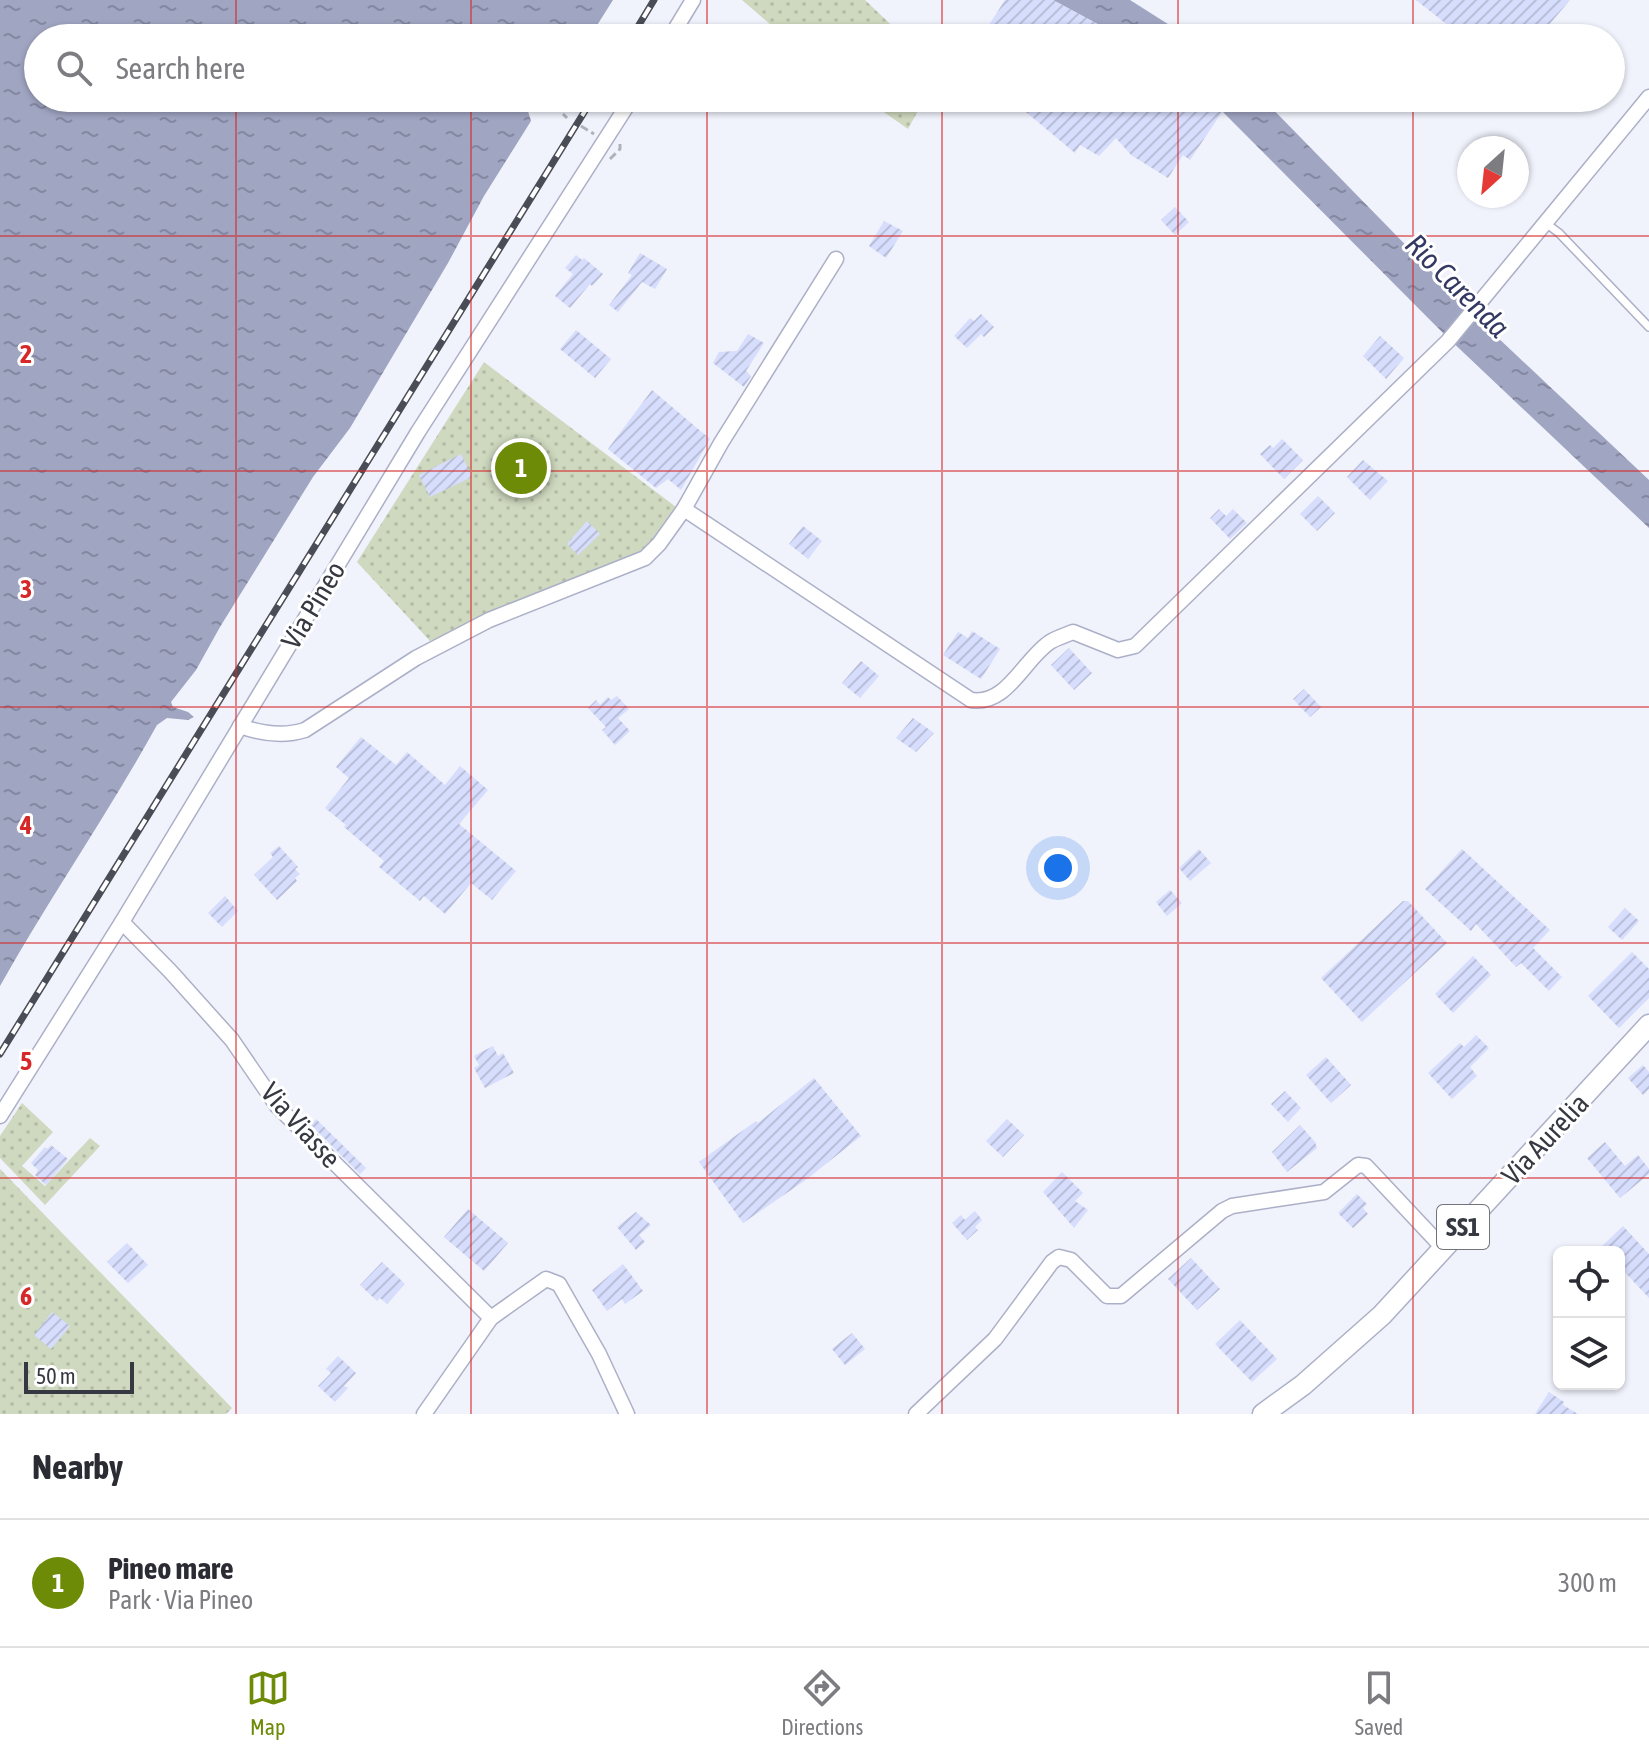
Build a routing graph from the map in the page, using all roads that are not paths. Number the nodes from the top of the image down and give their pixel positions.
1 (693, 0) edge
2 (678, 24) edge
3 (1649, 97) edge
4 (623, 112) edge
5 (1547, 224) junction
6 (836, 259) dead end
7 (1649, 327) edge
8 (684, 509) junction
9 (240, 726) junction
10 (122, 922) junction
11 (1649, 1025) edge
12 (0, 1116) edge
13 (1444, 1249) junction
14 (491, 1318) junction
15 (424, 1414) edge
16 (627, 1414) edge
17 (916, 1414) edge
18 (1263, 1414) edge

1 - 2 street
3 - 5 street
4 - 9 street, Via Pineo
5 - 7 lane
5 - 8 street
6 - 8 street
8 - 9 street
9 - 10 street, Via Pineo
10 - 12 street, Via Pineo
10 - 14 street, Via Viasse
11 - 13 main road, Via Aurelia / SS1
13 - 17 street
13 - 18 main road, Via Aurelia / SS1
14 - 15 street
14 - 16 street

